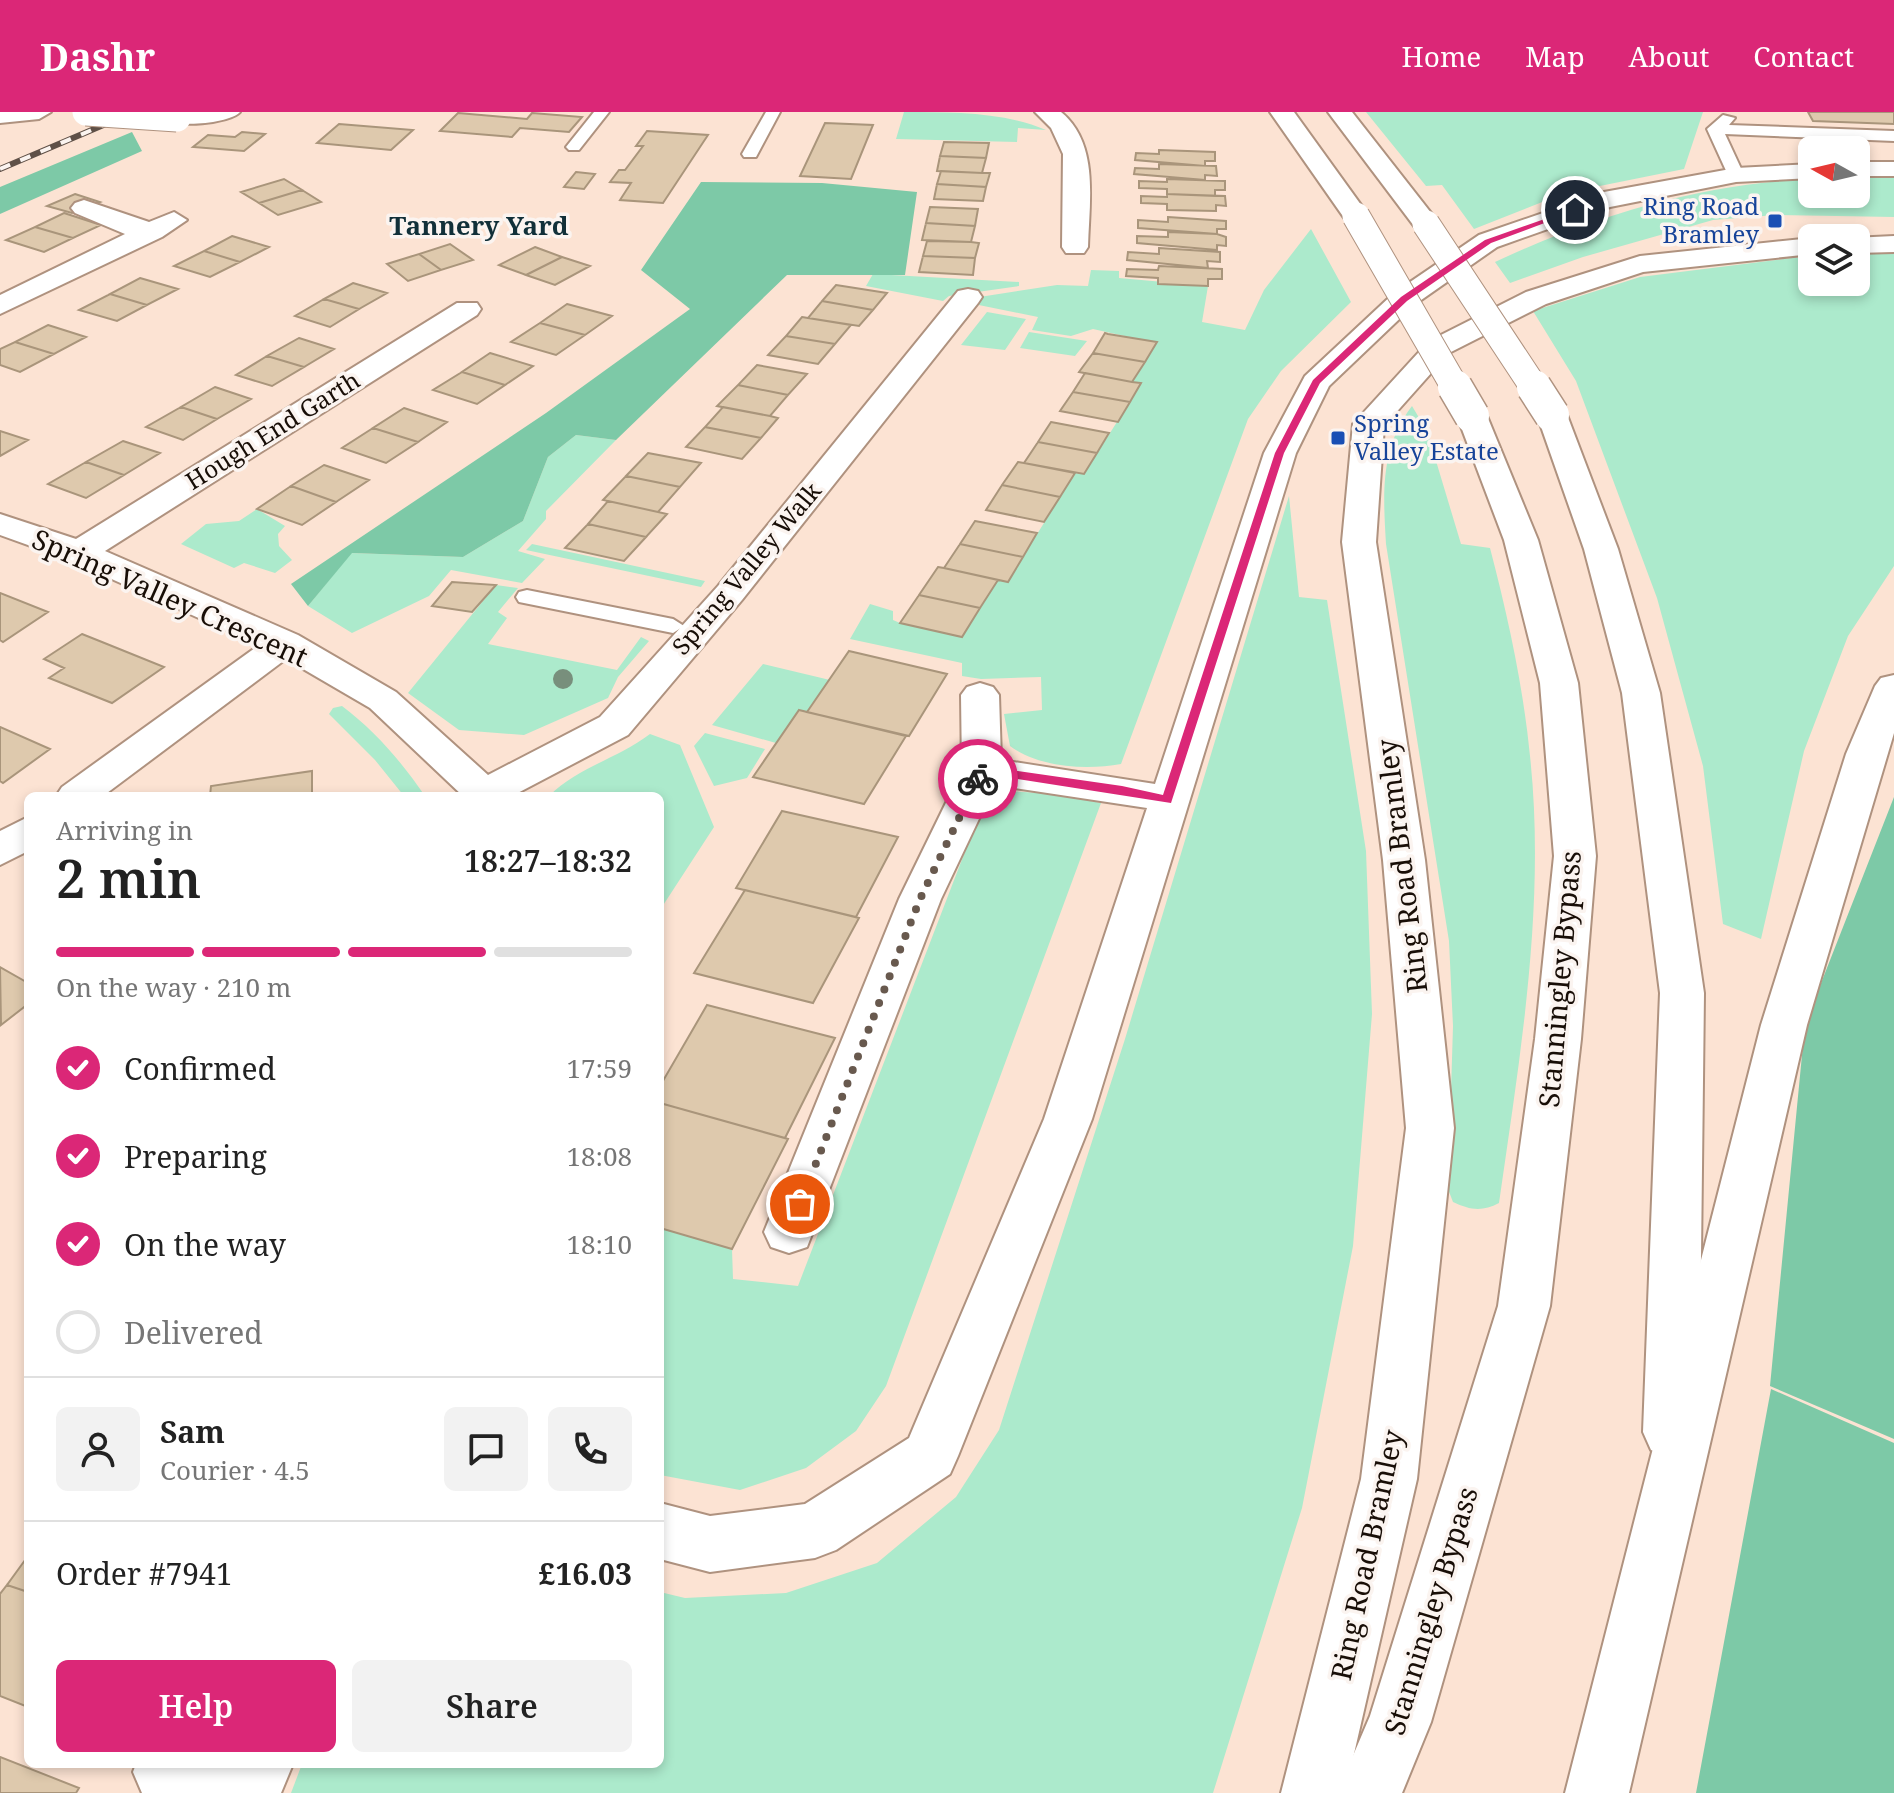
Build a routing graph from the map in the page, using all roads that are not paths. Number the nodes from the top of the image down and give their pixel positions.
1 (39, 112) edge
2 (86, 112) edge
3 (228, 112) edge
4 (602, 112) edge
5 (773, 112) edge
6 (1047, 112) edge
7 (1282, 112) edge
8 (1340, 112) edge
9 (1735, 112) edge
10 (0, 116) edge
11 (1715, 129) junction
12 (1894, 136) edge
13 (574, 147) dead end
14 (750, 154) dead end
15 (1870, 169) edge
16 (1894, 169) edge
17 (1798, 172) edge
18 (1736, 175) junction
19 (84, 208) dead end
20 (1894, 244) edge
21 (1870, 245) edge
22 (1075, 247) dead end
23 (1798, 247) edge
24 (968, 297) dead end
25 (0, 306) edge
26 (467, 309) dead end
27 (0, 524) edge
28 (79, 552) junction
29 (527, 597) dead end
30 (684, 629) junction
31 (285, 643) junction
32 (1894, 686) edge
33 (980, 695) dead end
34 (982, 770) junction
35 (81, 792) edge
36 (483, 792) edge
37 (492, 792) edge
38 (1167, 800) junction
39 (24, 834) edge
40 (0, 851) edge
41 (789, 1232) dead end
42 (1669, 1511) junction
43 (664, 1532) edge
44 (259, 1768) edge
45 (165, 1772) dead end
46 (235, 1793) edge
47 (249, 1793) edge
48 (1313, 1793) edge
49 (1369, 1793) edge
50 (1597, 1793) edge

1 - 10 main road
2 - 3 main road, bridge
4 - 13 lane
5 - 14 lane
6 - 22 main road
7 - 49 main road, Stanningley Bypass, bridge
8 - 42 main road, bridge
9 - 11 lane
11 - 12 lane
11 - 18 lane
15 - 16 main road
17 - 18 main road
18 - 38 main road
19 - 25 main road
20 - 21 main road
23 - 48 main road, Ring Road Bramley
24 - 30 main road, Spring Valley Walk
26 - 28 main road, Hough End Garth
27 - 28 main road, Spring Valley Crescent
28 - 31 main road, Spring Valley Crescent
29 - 30 lane
30 - 37 main road, Spring Valley Walk
31 - 35 main road
31 - 36 main road, Spring Valley Crescent
32 - 42 main road
33 - 34 main road
34 - 38 main road
34 - 41 main road
38 - 43 main road
39 - 40 main road
42 - 50 main road
44 - 47 main road
45 - 46 main road

